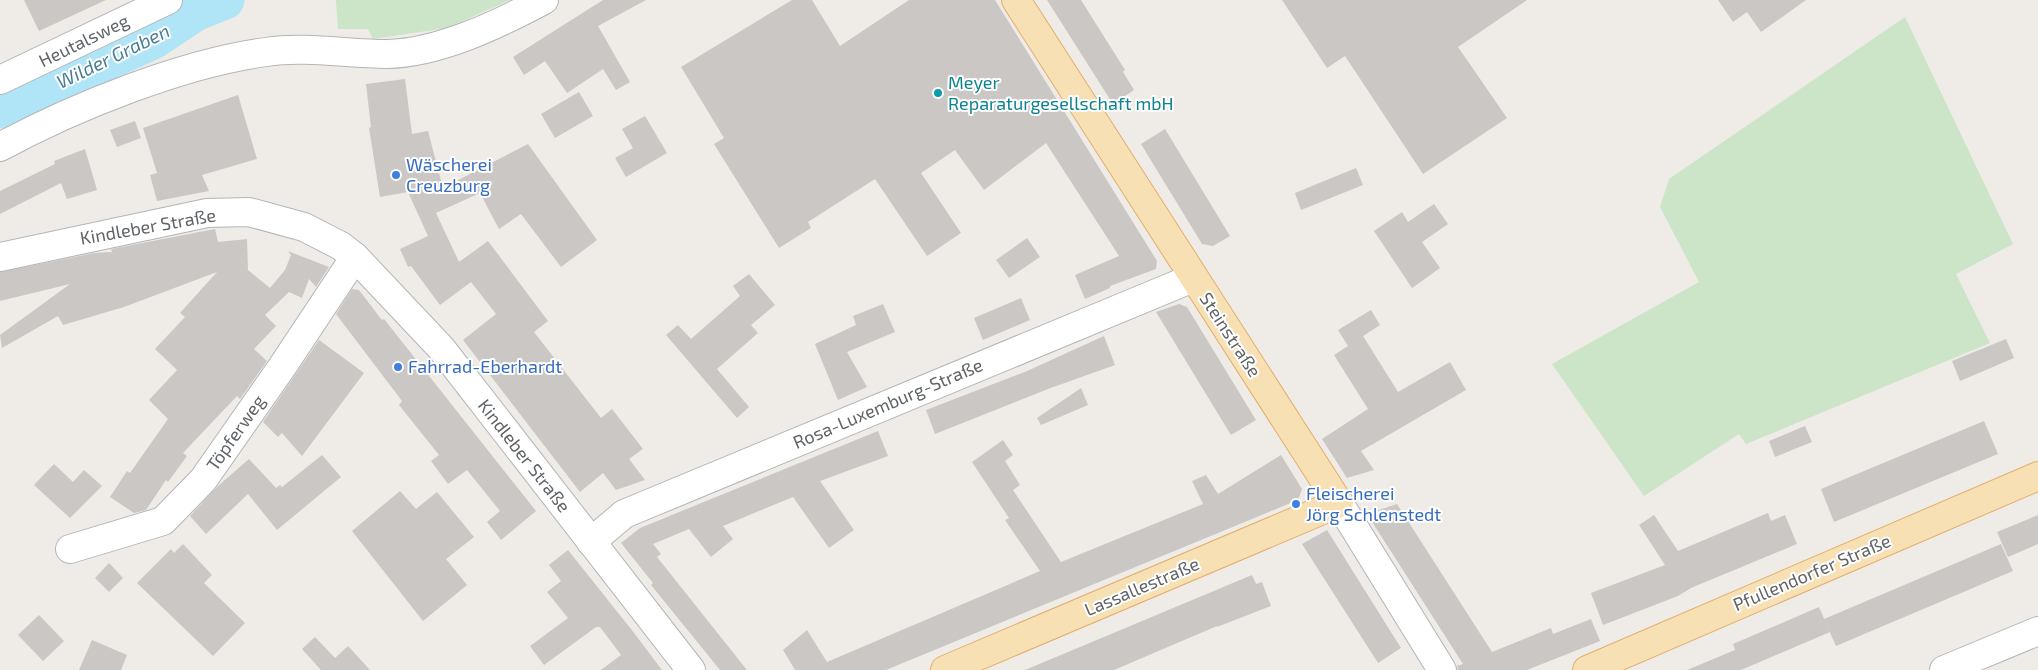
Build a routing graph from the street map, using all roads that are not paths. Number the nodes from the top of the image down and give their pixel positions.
1 (168, 0) edge
2 (544, 0) edge
3 (1016, 0) edge
4 (0, 80) edge
5 (0, 147) edge
6 (0, 257) edge
7 (355, 257) junction
8 (1193, 278) junction
9 (2038, 476) edge
10 (1339, 503) junction
11 (591, 542) junction
12 (70, 549) dead end
13 (2038, 631) edge
14 (691, 670) edge
15 (945, 670) edge
16 (1442, 670) edge
17 (1587, 670) edge
18 (1944, 670) edge

1 - 4 street, Heutalsweg
2 - 5 street
3 - 8 main road, Steinstraße
6 - 7 street, Kindleber Straße
7 - 11 street, Kindleber Straße
7 - 12 street, Töpferweg
8 - 10 main road, Steinstraße
8 - 11 street, Rosa-Luxemburg-Straße
9 - 17 main road, Pfullendorfer Straße
10 - 15 main road, Lassallestraße
10 - 16 street, Steinstraße
11 - 14 street, Kindleber Straße
13 - 18 street

